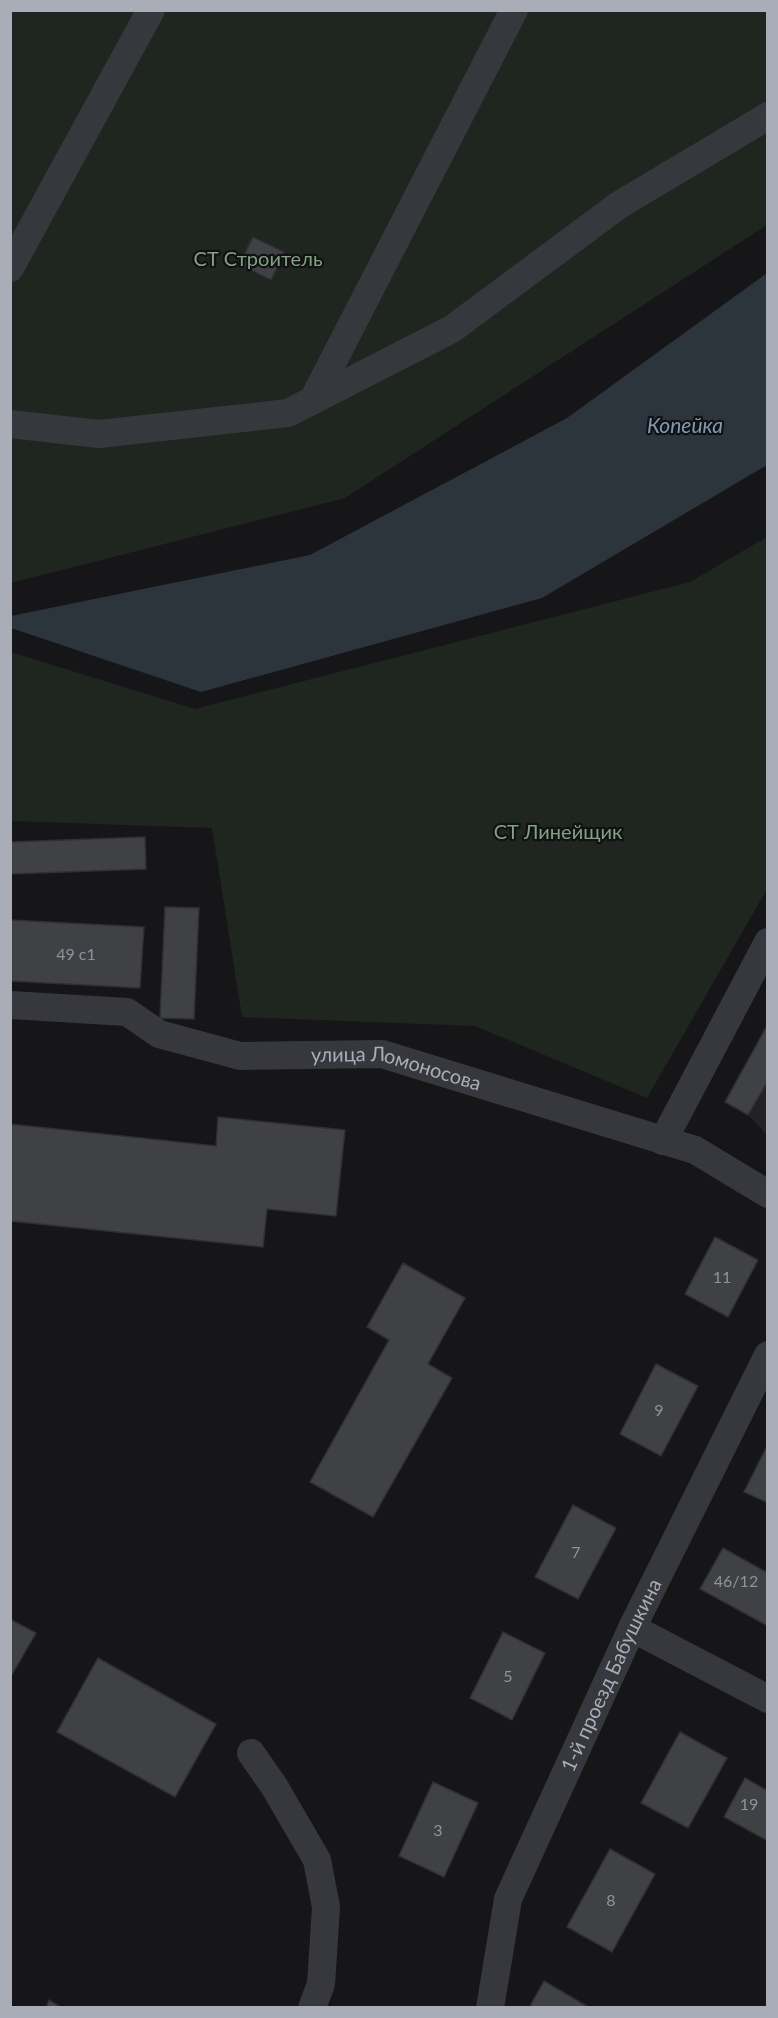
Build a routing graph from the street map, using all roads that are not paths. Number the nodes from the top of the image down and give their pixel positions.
1 (151, 10) edge
2 (514, 10) edge
3 (768, 116) edge
4 (10, 268) edge
5 (313, 400) junction
6 (10, 424) edge
7 (768, 942) edge
8 (10, 1005) edge
9 (663, 1141) junction
10 (768, 1194) edge
11 (768, 1355) edge
12 (632, 1628) junction
13 (768, 1699) edge
14 (251, 1753) dead end
15 (312, 2007) edge
16 (490, 2007) edge

1 - 4 street
2 - 5 street
3 - 5 street
5 - 6 street
7 - 9 street
8 - 9 street, улица Ломоносова
9 - 10 street, улица Ломоносова
11 - 12 street, 1-й проезд Бабушкина
12 - 13 street
12 - 16 street, 1-й проезд Бабушкина
14 - 15 street

